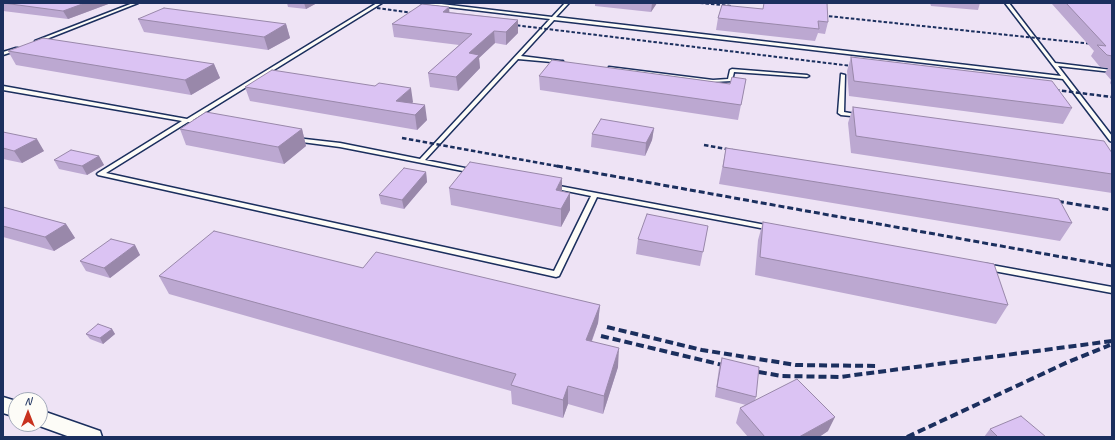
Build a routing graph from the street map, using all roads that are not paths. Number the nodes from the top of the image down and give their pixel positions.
1 (136, 3) edge
2 (380, 3) edge
3 (423, 3) edge
4 (567, 3) edge
5 (1007, 3) edge
6 (554, 18) junction
7 (32, 43) edge
8 (25, 46) edge
9 (3, 54) edge
10 (518, 57) junction
11 (564, 62) edge
12 (1053, 64) junction
13 (604, 67) edge
14 (1112, 71) edge
15 (843, 74) dead end
16 (807, 76) dead end
17 (1064, 78) junction
18 (3, 88) edge
19 (869, 118) edge
20 (188, 120) junction
21 (212, 124) edge
22 (1109, 133) edge
23 (289, 138) edge
24 (1112, 140) edge
25 (421, 161) junction
26 (481, 173) edge
27 (550, 186) edge
28 (595, 195) junction
29 (780, 230) edge
30 (981, 266) edge
31 (1112, 290) edge
32 (48, 421) edge
33 (93, 437) edge

1 - 7 lane
2 - 20 lane
3 - 6 lane
4 - 6 lane
5 - 12 lane
6 - 10 lane
6 - 17 lane
8 - 9 lane
10 - 11 lane
10 - 25 lane
12 - 14 lane
12 - 17 lane
13 - 16 lane
15 - 19 lane
17 - 22 lane
18 - 20 lane
20 - 21 lane
20 - 28 lane
22 - 24 lane
23 - 25 lane
25 - 26 lane
27 - 28 lane
28 - 29 lane
30 - 31 lane
32 - 33 street

